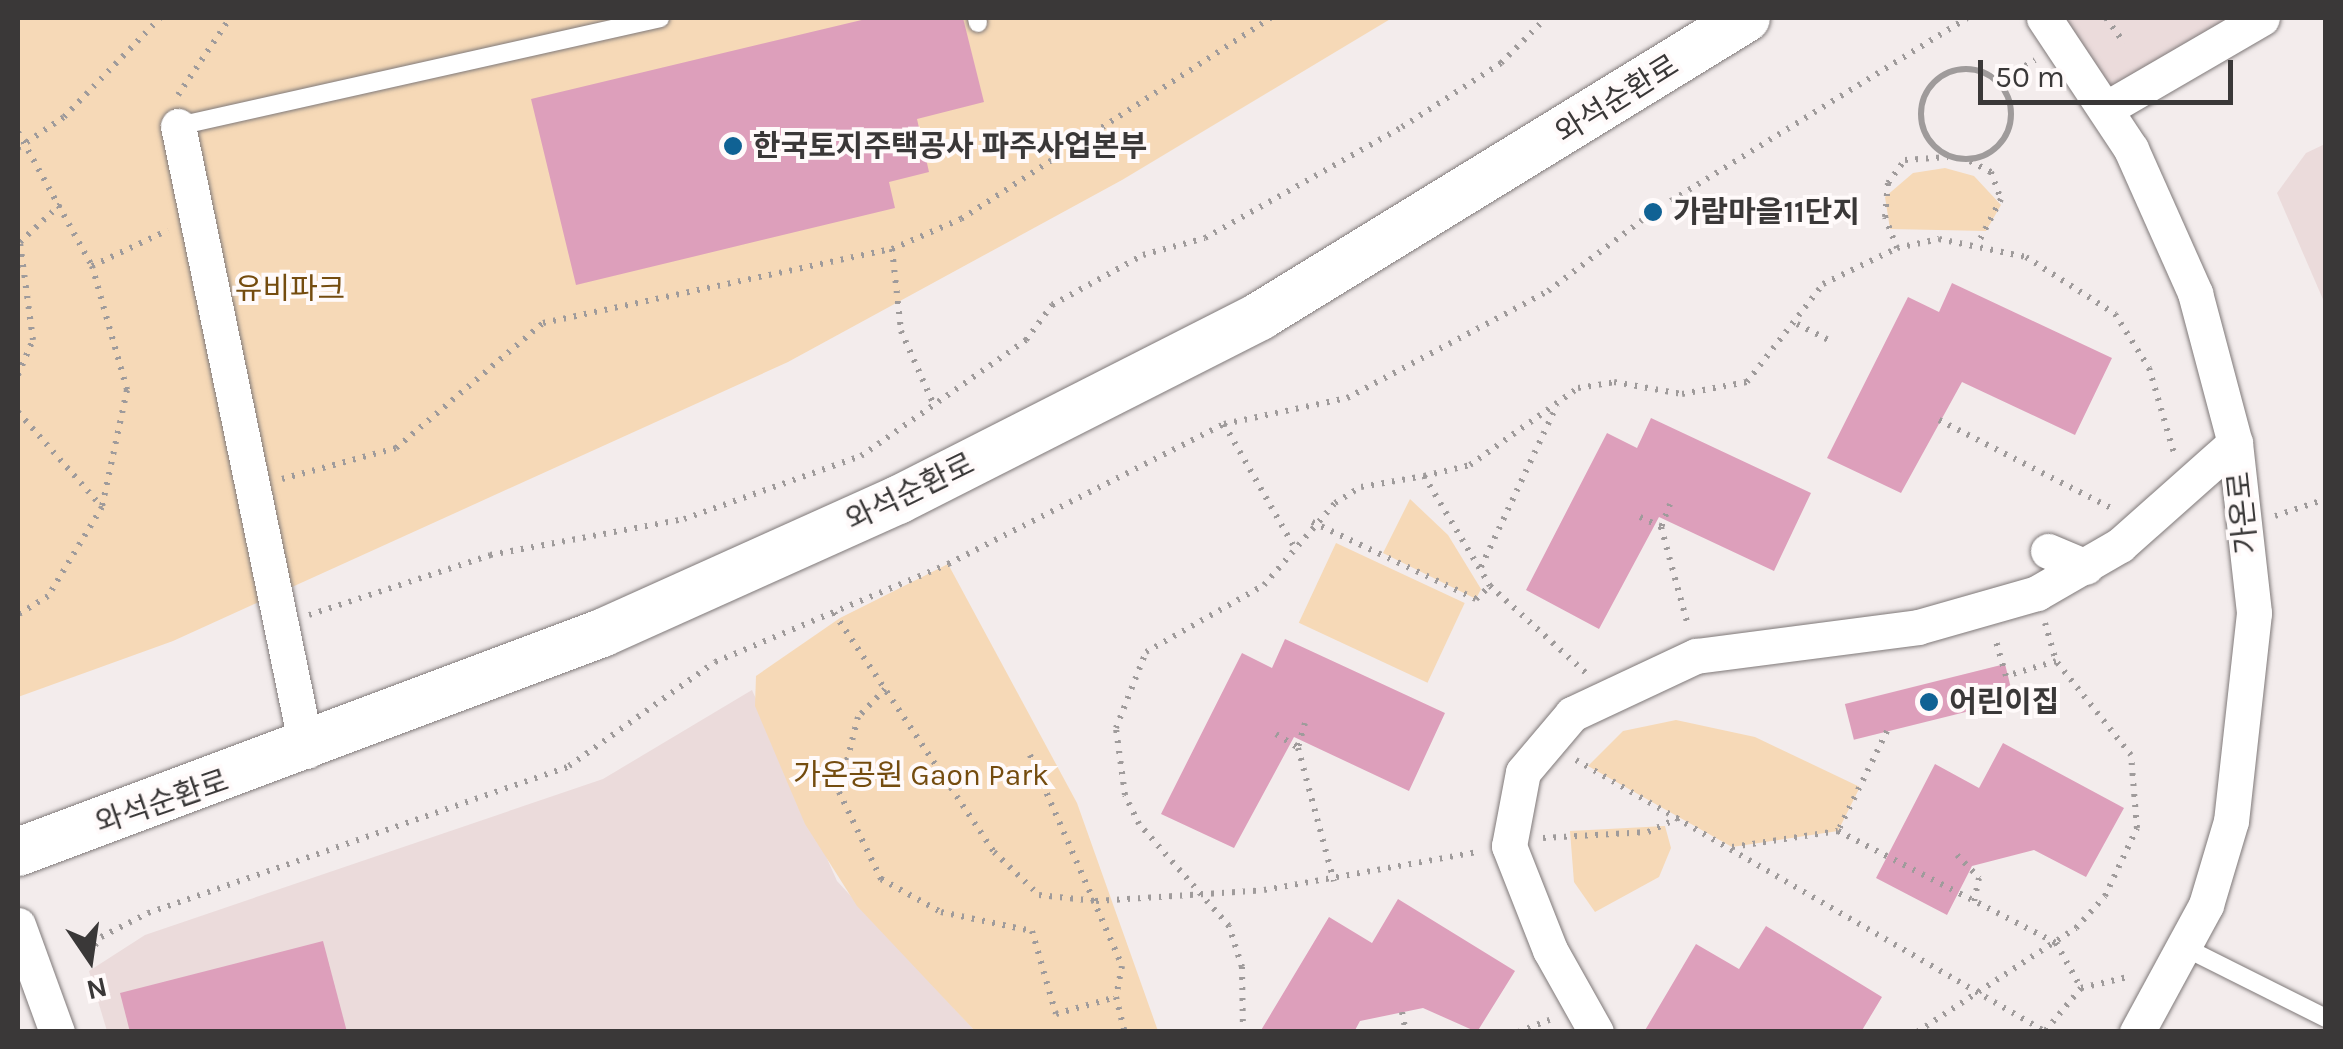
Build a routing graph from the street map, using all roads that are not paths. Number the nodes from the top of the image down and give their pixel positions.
1 (660, 18) edge
2 (1746, 18) edge
3 (2044, 18) edge
4 (2262, 18) edge
5 (2107, 108) junction
6 (178, 126) joint
7 (2235, 443) junction
8 (2048, 551) dead end
9 (2086, 567) junction
10 (306, 751) junction
11 (18, 852) edge
12 (18, 925) edge
13 (2184, 946) junction
14 (2326, 1018) edge
15 (57, 1032) edge
16 (1596, 1032) edge
17 (2137, 1032) edge

1 - 6 lane
2 - 10 street, 와석순환로
3 - 5 street, 가온로
4 - 5 street
5 - 7 street, 가온로
6 - 10 street
7 - 9 street
7 - 13 street, 가온로
8 - 9 street
9 - 16 street
10 - 11 street, 와석순환로
12 - 15 street
13 - 14 lane
13 - 17 street, 가온로

